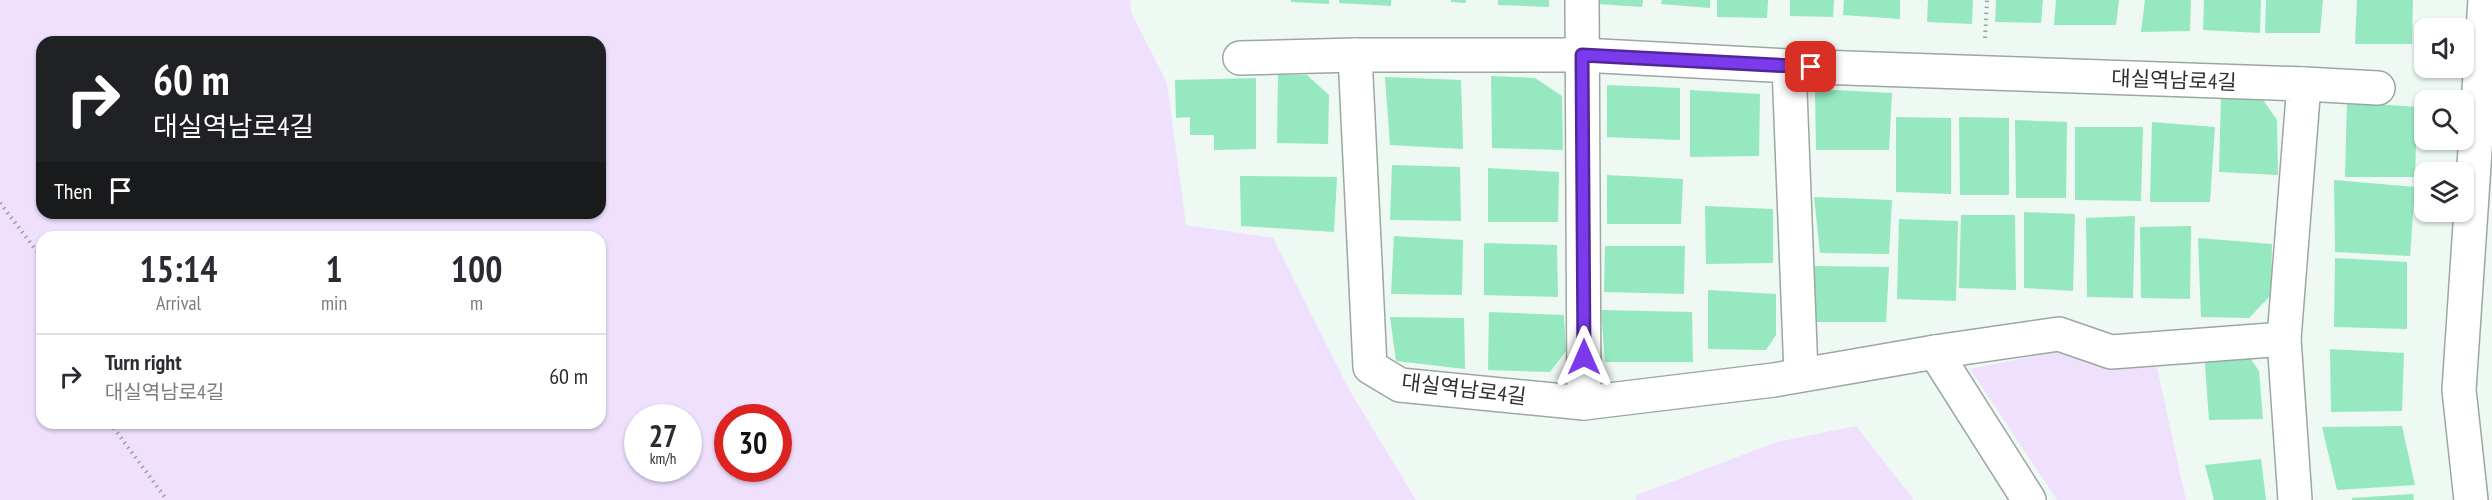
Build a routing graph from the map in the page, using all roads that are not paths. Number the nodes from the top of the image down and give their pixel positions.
1 (1582, 0) edge
2 (2485, 0) edge
3 (1355, 55) junction
4 (1582, 55) junction
5 (1240, 58) dead end
6 (1789, 66) junction
7 (2304, 84) junction
8 (2378, 87) dead end
9 (2284, 339) junction
10 (1935, 352) junction
11 (1801, 374) junction
12 (1584, 403) junction
13 (2029, 500) edge
14 (2295, 500) edge
15 (2470, 500) edge

1 - 4 street
2 - 15 street
3 - 4 street, 대실역남로4길
3 - 5 street, 대실역남로4길
3 - 12 street, 대실역남로4길
4 - 6 street, 대실역남로4길
4 - 12 street
6 - 7 street, 대실역남로4길
6 - 11 street
7 - 8 street, 대실역남로4길
7 - 9 street
9 - 10 street, 대실역남로4길
9 - 14 street
10 - 11 street, 대실역남로4길
10 - 13 street
11 - 12 street, 대실역남로4길

